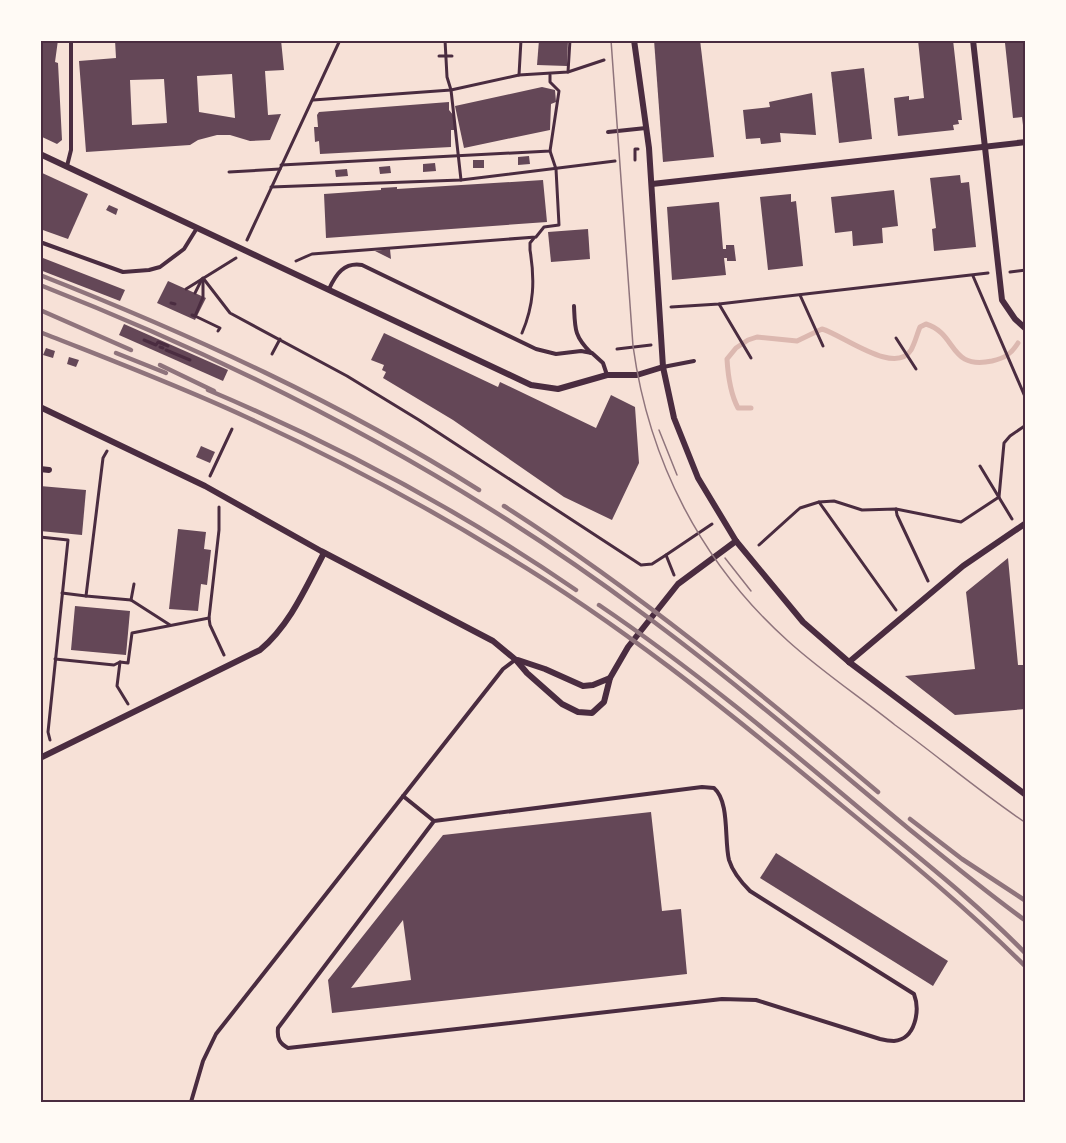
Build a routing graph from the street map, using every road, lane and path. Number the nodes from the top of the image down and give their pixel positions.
1 (71, 40) edge
2 (340, 40) edge
3 (445, 40) edge
4 (521, 40) edge
5 (570, 40) edge
6 (634, 40) edge
7 (973, 40) edge
8 (439, 56) dead end
9 (446, 56) junction
10 (452, 56) dead end
11 (604, 60) dead end
12 (568, 72) junction
13 (519, 75) junction
14 (550, 75) junction
15 (451, 90) junction
16 (313, 100) junction
17 (647, 128) junction
18 (608, 132) dead end
19 (1026, 142) edge
20 (984, 147) junction
21 (640, 149) dead end
22 (550, 151) junction
23 (40, 154) edge
24 (458, 155) junction
25 (635, 160) dead end
26 (615, 161) dead end
27 (67, 166) junction
28 (281, 167) junction
29 (556, 169) junction
30 (229, 172) dead end
31 (461, 180) junction
32 (652, 184) junction
33 (271, 187) junction
34 (197, 227) junction
35 (536, 237) junction
36 (40, 242) edge
37 (246, 242) dead end
38 (240, 256) dead end
39 (284, 267) junction
40 (1026, 270) edge
41 (998, 273) junction
42 (973, 276) junction
43 (203, 278) junction
44 (186, 289) dead end
45 (329, 290) junction
46 (195, 293) dead end
47 (800, 295) junction
48 (719, 304) junction
49 (574, 306) dead end
50 (671, 307) dead end
51 (1026, 329) edge
52 (218, 331) dead end
53 (896, 338) dead end
54 (280, 339) junction
55 (144, 340) dead end
56 (519, 340) junction
57 (654, 345) dead end
58 (823, 346) dead end
59 (617, 349) dead end
60 (592, 353) junction
61 (272, 354) dead end
62 (751, 358) dead end
63 (190, 360) dead end
64 (694, 361) dead end
65 (663, 367) junction
66 (916, 369) dead end
67 (607, 375) junction
68 (1026, 399) edge
69 (40, 407) edge
70 (1026, 425) edge
71 (232, 429) dead end
72 (112, 442) junction
73 (980, 466) dead end
74 (40, 469) edge
75 (49, 470) dead end
76 (208, 479) dead end
77 (999, 497) junction
78 (819, 502) junction
79 (219, 506) dead end
80 (896, 509) junction
81 (1026, 523) edge
82 (713, 524) dead end
83 (1019, 528) junction
84 (40, 537) edge
85 (736, 542) junction
86 (759, 545) dead end
87 (324, 553) junction
88 (666, 555) junction
89 (674, 576) dead end
90 (134, 584) dead end
91 (931, 586) dead end
92 (62, 593) junction
93 (86, 596) junction
94 (131, 600) junction
95 (896, 611) dead end
96 (209, 618) junction
97 (170, 625) junction
98 (55, 659) junction
99 (516, 660) junction
100 (120, 662) junction
101 (236, 662) junction
102 (849, 662) junction
103 (610, 678) junction
104 (133, 712) junction
105 (53, 752) junction
106 (40, 758) edge
107 (403, 795) junction
108 (1026, 795) edge
109 (434, 820) junction
110 (191, 1102) edge

1 - 27 lane
2 - 16 path
3 - 9 path
4 - 13 path
5 - 12 path
6 - 17 street
7 - 20 street
8 - 9 path
9 - 10 path
9 - 15 path
11 - 12 path
12 - 14 path
13 - 14 path
13 - 15 path
14 - 22 path
15 - 16 path
15 - 24 path
16 - 28 path
17 - 18 lane
17 - 32 street
19 - 20 street
20 - 32 street
20 - 41 street
21 - 25 path
22 - 24 path
22 - 29 path
23 - 27 street
24 - 28 path
24 - 31 path
26 - 29 path
27 - 34 street
28 - 30 path
28 - 33 path
29 - 31 path
29 - 35 path
31 - 33 path
32 - 65 street
33 - 37 path
34 - 36 lane
34 - 39 street
35 - 39 path
35 - 56 path
38 - 43 path
39 - 45 street
40 - 41 path
41 - 42 path
41 - 51 street
42 - 47 path
42 - 68 path
43 - 44 path
43 - 46 path
43 - 52 path
43 - 54 path
45 - 56 lane
45 - 67 street
47 - 48 path
47 - 58 path
48 - 50 path
48 - 62 path
49 - 60 lane
53 - 66 path
54 - 61 path
54 - 88 path
55 - 63 path
56 - 60 lane
57 - 59 path
60 - 67 lane
64 - 65 lane
65 - 67 street
65 - 85 street
69 - 72 street
70 - 77 path
71 - 76 path
72 - 87 street
72 - 93 path
73 - 77 path
74 - 75 street
77 - 80 path
77 - 83 path
78 - 80 path
78 - 86 path
78 - 95 path
79 - 96 path
80 - 91 path
81 - 83 street
82 - 88 path
83 - 102 street
84 - 92 path
85 - 102 street
85 - 103 street
87 - 99 street
87 - 101 street
88 - 89 path
90 - 94 path
92 - 93 path
92 - 98 path
93 - 94 path
94 - 97 path
96 - 97 path
96 - 101 path
97 - 100 path
98 - 100 path
98 - 105 path
99 - 103 street
99 - 103 street
99 - 107 lane
100 - 104 path
101 - 104 street
102 - 108 street
104 - 105 street
105 - 106 street
107 - 109 lane
107 - 110 lane
109 - 109 lane

